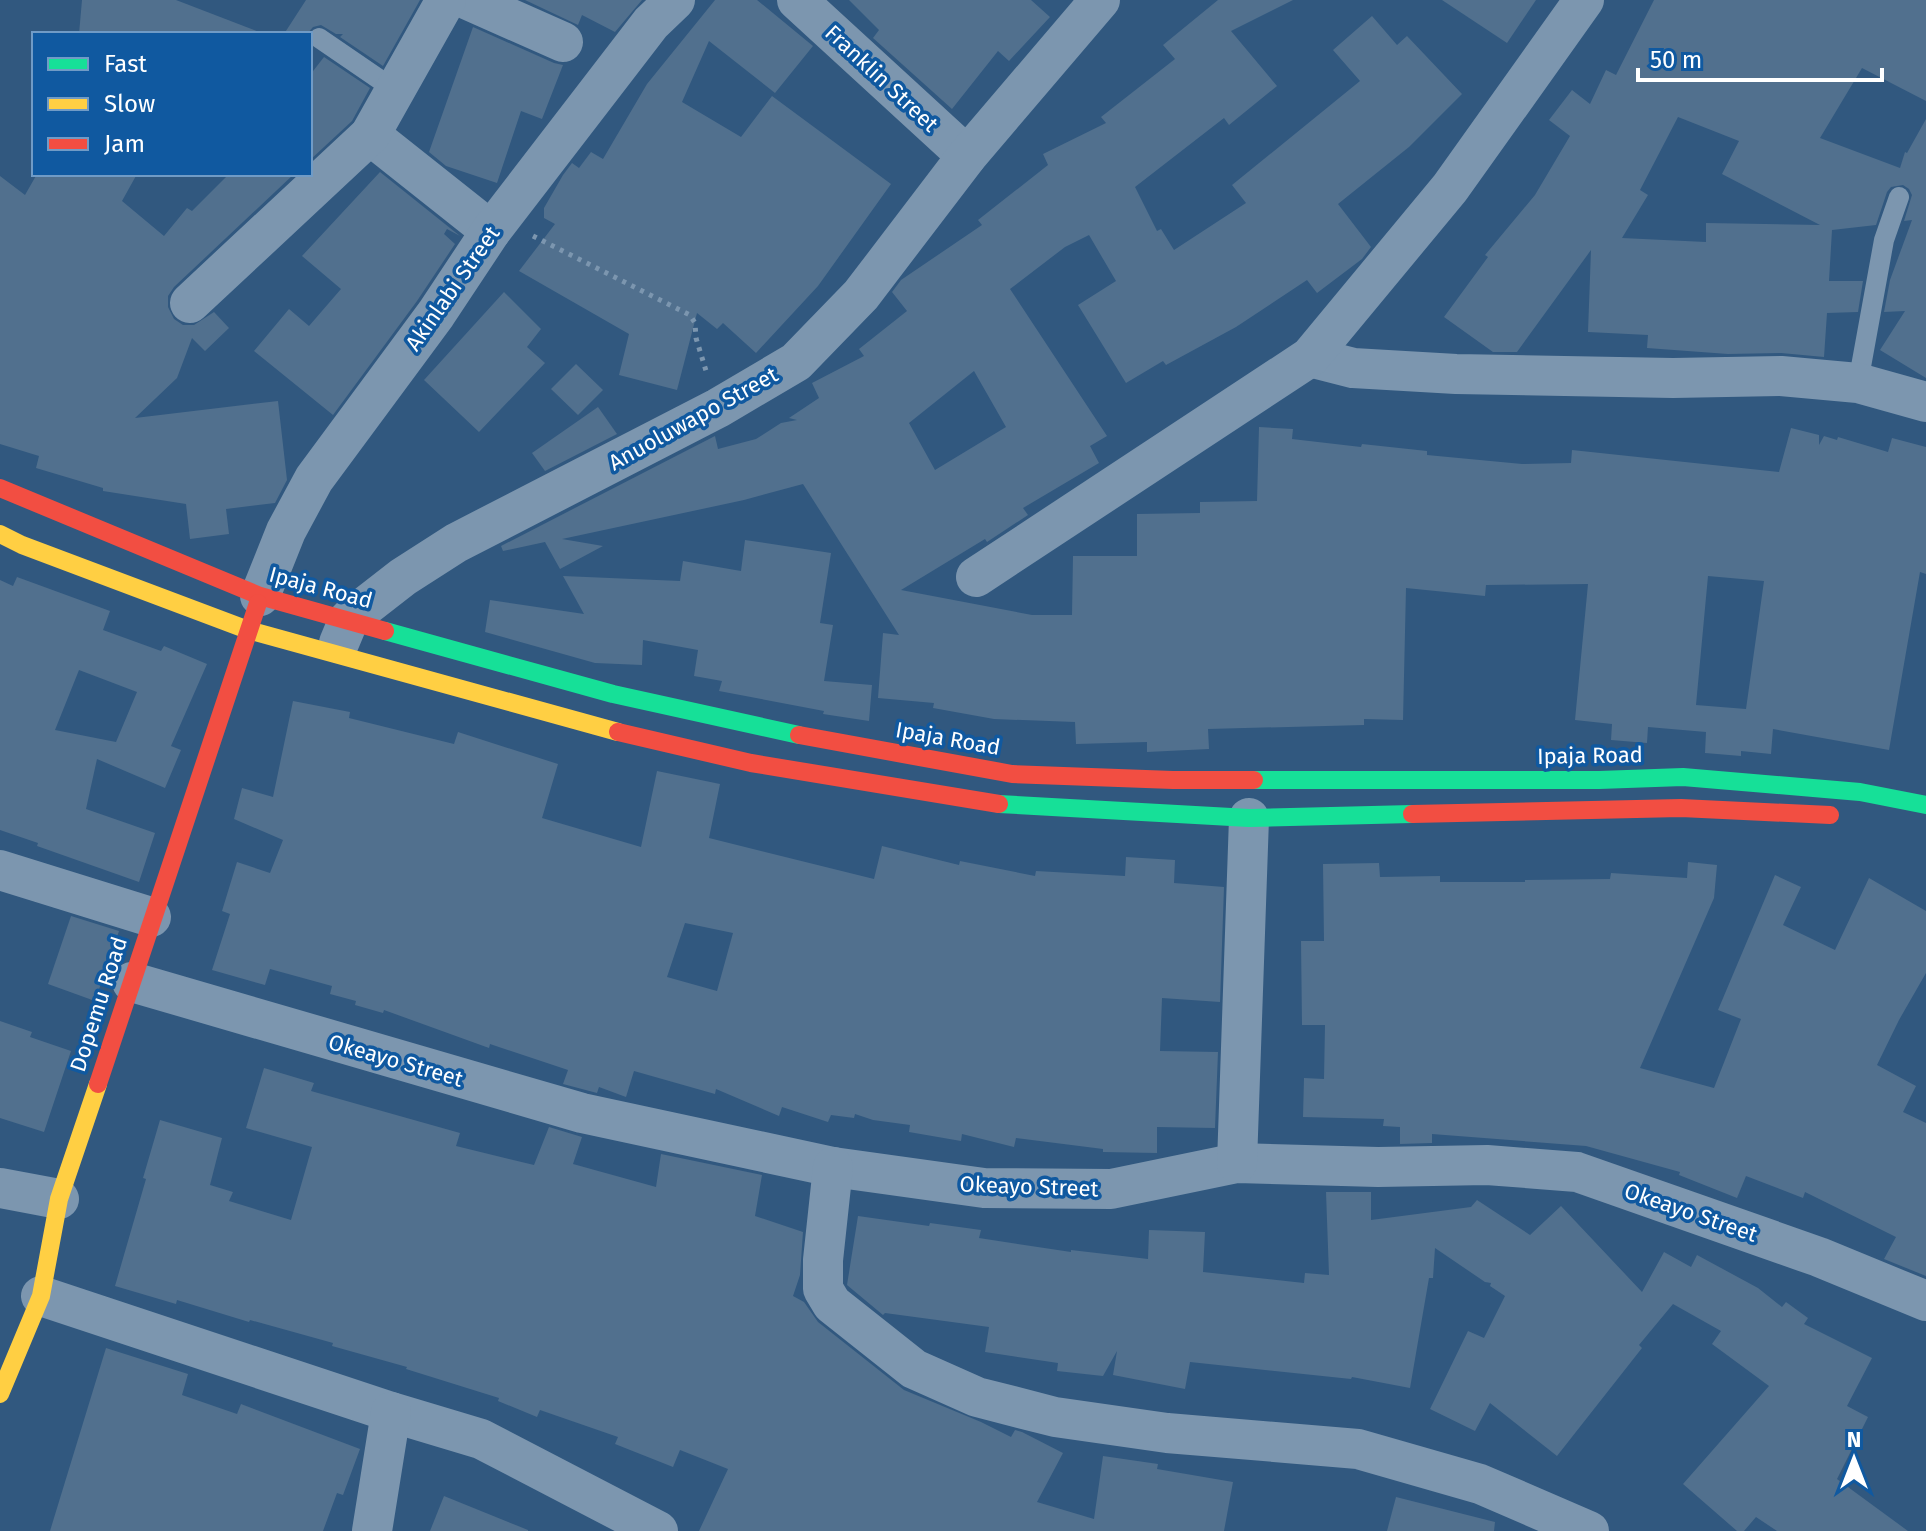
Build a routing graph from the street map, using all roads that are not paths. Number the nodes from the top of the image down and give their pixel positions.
1 (446, 0) edge
2 (468, 0) edge
3 (675, 0) edge
4 (797, 0) edge
5 (1100, 0) edge
6 (1584, 0) edge
7 (319, 38) dead end
8 (563, 42) dead end
9 (395, 90) junction
10 (370, 135) junction
11 (967, 156) junction
12 (1899, 197) dead end
13 (496, 225) junction
14 (190, 303) dead end
15 (1310, 357) junction
16 (1858, 383) junction
17 (1926, 402) edge
18 (0, 488) edge
19 (0, 534) edge
20 (976, 577) dead end
21 (254, 613) junction
22 (342, 636) junction
23 (1860, 792) junction
24 (1926, 805) edge
25 (1249, 818) junction
26 (0, 870) edge
27 (151, 917) junction
28 (132, 982) junction
29 (1237, 1163) junction
30 (833, 1167) junction
31 (0, 1188) edge
32 (59, 1199) junction
33 (41, 1296) junction
34 (1926, 1301) edge
35 (0, 1394) edge
36 (391, 1412) junction
37 (372, 1531) edge
38 (658, 1531) edge
39 (1589, 1531) edge

1 - 9 street
2 - 8 street
3 - 13 street, Akinlabi Street
4 - 11 street, Franklin Street
5 - 11 street, Anuoluwapo Street
6 - 15 street
7 - 9 lane
9 - 10 street
10 - 13 street
10 - 14 street
11 - 22 street, Anuoluwapo Street
12 - 16 lane
13 - 21 street, Akinlabi Street
15 - 16 street
15 - 20 street
16 - 17 street
18 - 21 main road, Ipaja Road
19 - 21 main road, Ipaja Road
21 - 22 main road, Ipaja Road
21 - 22 main road, Ipaja Road
21 - 27 main road, Dopemu Road
22 - 23 main road, Ipaja Road
22 - 25 main road, Ipaja Road
23 - 24 main road, Ipaja Road
23 - 25 main road, Ipaja Road
25 - 29 street
26 - 27 street
27 - 28 main road, Dopemu Road
28 - 30 street, Okeayo Street
28 - 32 main road, Dopemu Road
29 - 30 street, Okeayo Street
29 - 34 street, Okeayo Street
30 - 39 street
31 - 32 street
32 - 33 main road, Dopemu Road
33 - 35 main road, Dopemu Road
33 - 36 street
36 - 37 street
36 - 38 street

